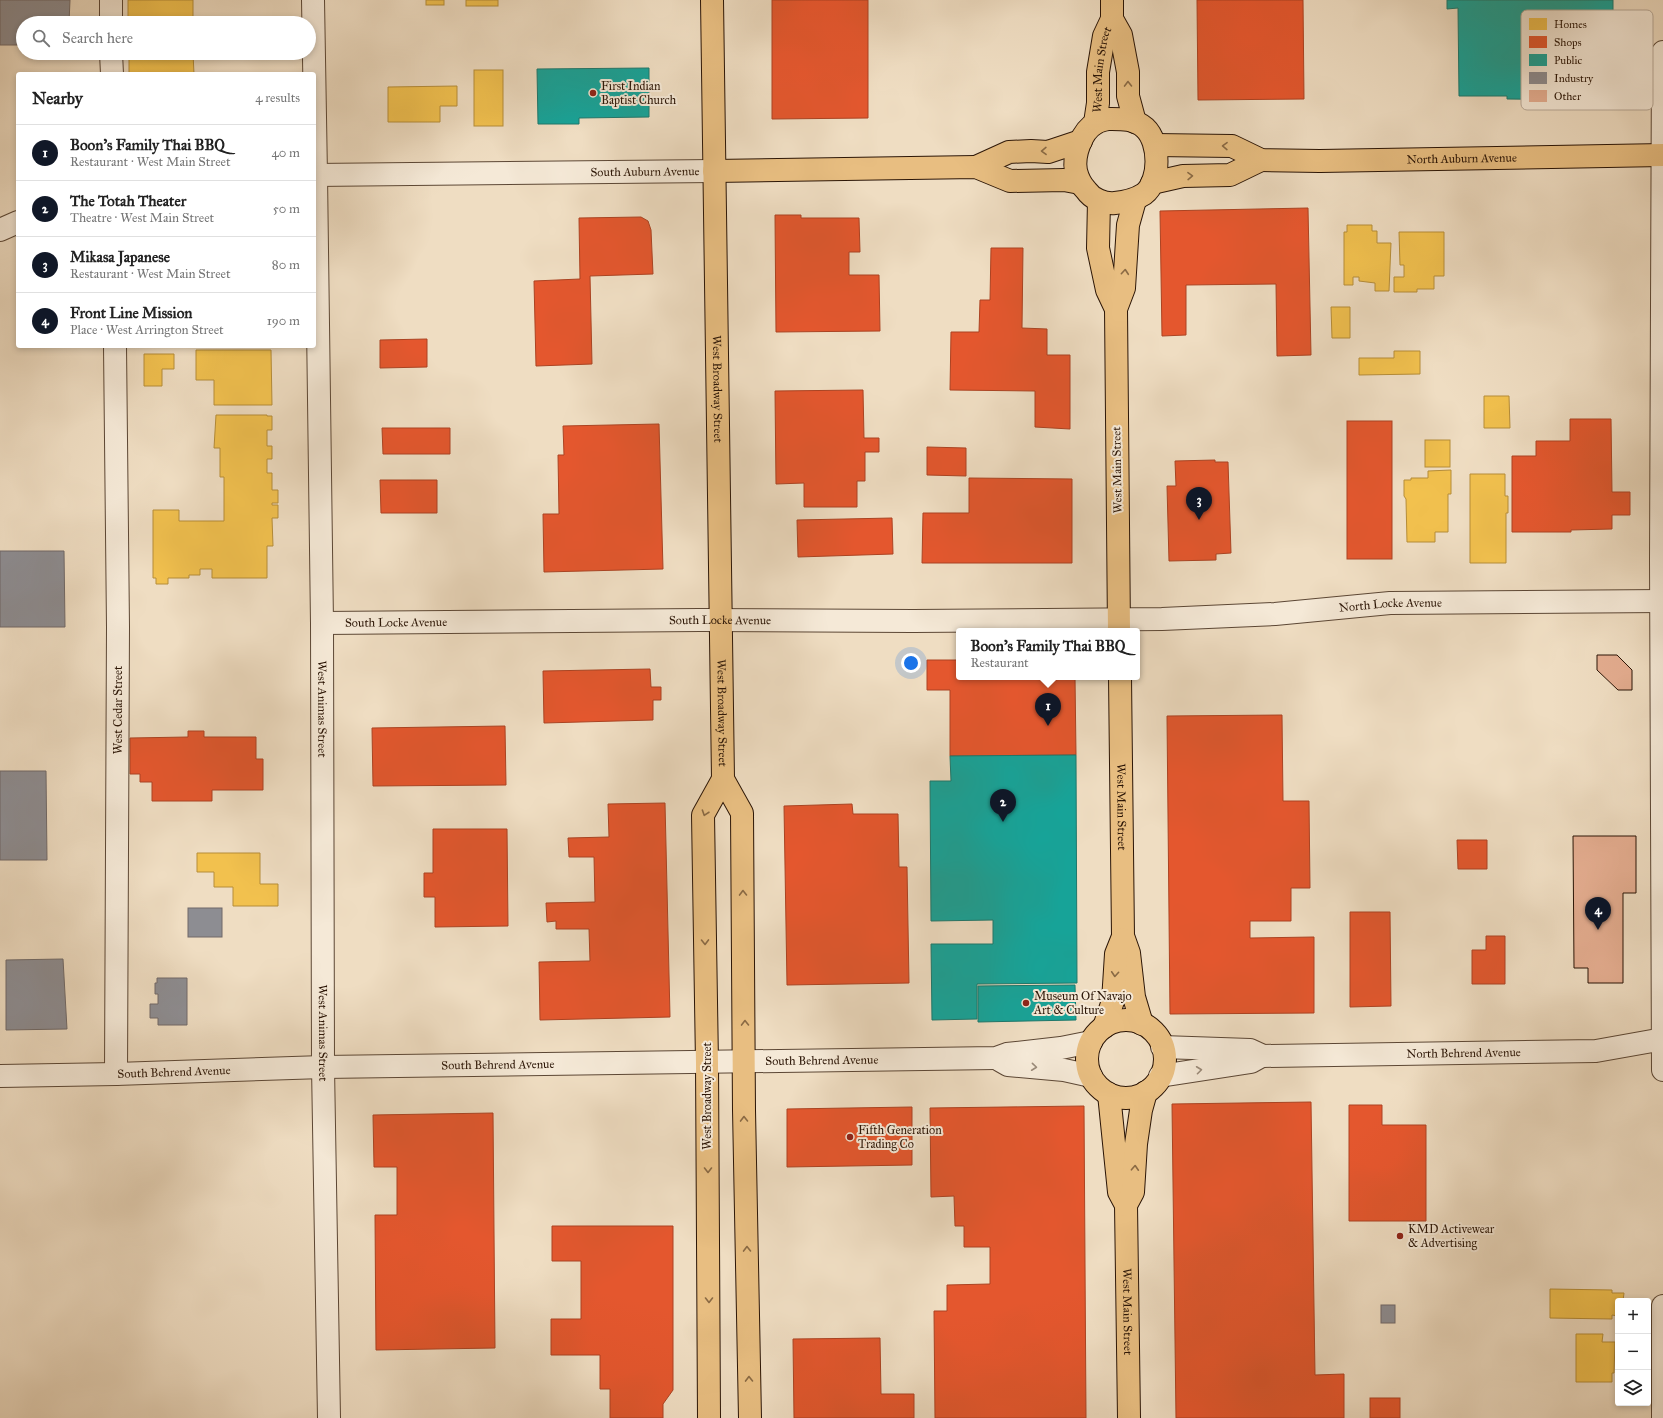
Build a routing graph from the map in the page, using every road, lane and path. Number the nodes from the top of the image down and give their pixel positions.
1 (111, 0) edge
2 (313, 0) edge
3 (712, 0) edge
4 (1112, 9) edge
5 (111, 16) edge
6 (313, 16) edge
7 (1663, 52) edge
8 (111, 60) edge
9 (314, 60) edge
10 (112, 72) edge
11 (314, 72) edge
12 (1135, 122) junction
13 (1095, 123) junction
14 (1081, 141) junction
15 (1155, 145) junction
16 (1662, 155) edge
17 (1261, 160) junction
18 (976, 167) junction
19 (714, 171) junction
20 (316, 175) edge
21 (1080, 183) junction
22 (1152, 183) junction
23 (1135, 200) junction
24 (1099, 201) junction
25 (16, 223) edge
26 (0, 230) edge
27 (316, 239) edge
28 (1116, 309) junction
29 (115, 348) edge
30 (1662, 601) edge
31 (721, 620) junction
32 (322, 623) junction
33 (1119, 625) edge
34 (1120, 680) edge
35 (723, 778) junction
36 (1123, 936) junction
37 (1142, 1024) junction
38 (1097, 1034) junction
39 (1662, 1039) edge
40 (1162, 1047) junction
41 (1263, 1056) junction
42 (996, 1058) junction
43 (745, 1062) junction
44 (707, 1063) junction
45 (323, 1067) junction
46 (1663, 1070) edge
47 (116, 1074) junction
48 (0, 1076) edge
49 (1091, 1076) junction
50 (1160, 1076) junction
51 (1146, 1092) junction
52 (1108, 1094) junction
53 (1126, 1205) junction
54 (1663, 1306) edge
55 (329, 1418) edge
56 (710, 1418) edge
57 (750, 1418) edge
58 (1129, 1418) edge
59 (1663, 1418) edge

1 - 5 street
2 - 6 street, West Animas Street
3 - 19 main road, West Broadway Street
12 -> 4 main road, West Main Street
4 - 13 main road, West Main Street
7 - 16 street
8 - 10 street
9 - 11 street, West Animas Street
12 - 13 main road
12 - 15 main road
13 - 14 main road
14 -> 18 main road, South Auburn Avenue
14 - 21 main road
17 -> 15 main road, North Auburn Avenue
15 - 22 main road
16 - 17 main road, North Auburn Avenue
16 - 30 street
22 -> 17 main road, North Auburn Avenue
18 - 19 main road, South Auburn Avenue
18 - 21 main road, South Auburn Avenue
19 - 20 street, South Auburn Avenue
19 - 31 main road, West Broadway Street
21 - 24 main road
22 - 23 main road
23 - 24 main road
28 -> 23 main road, West Main Street
24 - 28 main road, West Main Street
25 - 26 street
27 - 32 street, West Animas Street
28 - 33 main road, West Main Street
29 - 47 street, West Cedar Street
30 - 33 street, North Locke Avenue
30 - 39 street
31 - 32 street, South Locke Avenue
31 - 33 street, South Locke Avenue
31 - 35 main road, West Broadway Street
32 - 45 street, West Animas Street
34 - 36 main road, West Main Street
43 -> 35 main road, West Broadway Street
35 -> 44 main road, West Broadway Street
36 - 37 main road, West Main Street
36 -> 38 main road, West Main Street
37 - 38 main road
37 - 40 main road
38 - 42 street, South Behrend Avenue
38 - 49 main road
39 - 41 street, North Behrend Avenue
39 - 46 street
40 - 41 street, North Behrend Avenue
40 - 50 main road
50 -> 41 street, North Behrend Avenue
42 - 43 street, South Behrend Avenue
42 -> 49 street, South Behrend Avenue
43 - 44 street, South Behrend Avenue
57 -> 43 main road, West Broadway Street
44 - 45 street, South Behrend Avenue
44 -> 56 main road, West Broadway Street
45 - 47 street, South Behrend Avenue
45 - 55 street, West Animas Street
47 - 48 street, South Behrend Avenue
49 - 52 main road
50 - 51 main road
51 - 52 main road
53 -> 51 main road, West Main Street
52 - 53 main road, West Main Street
53 - 58 main road, West Main Street
54 - 59 street

